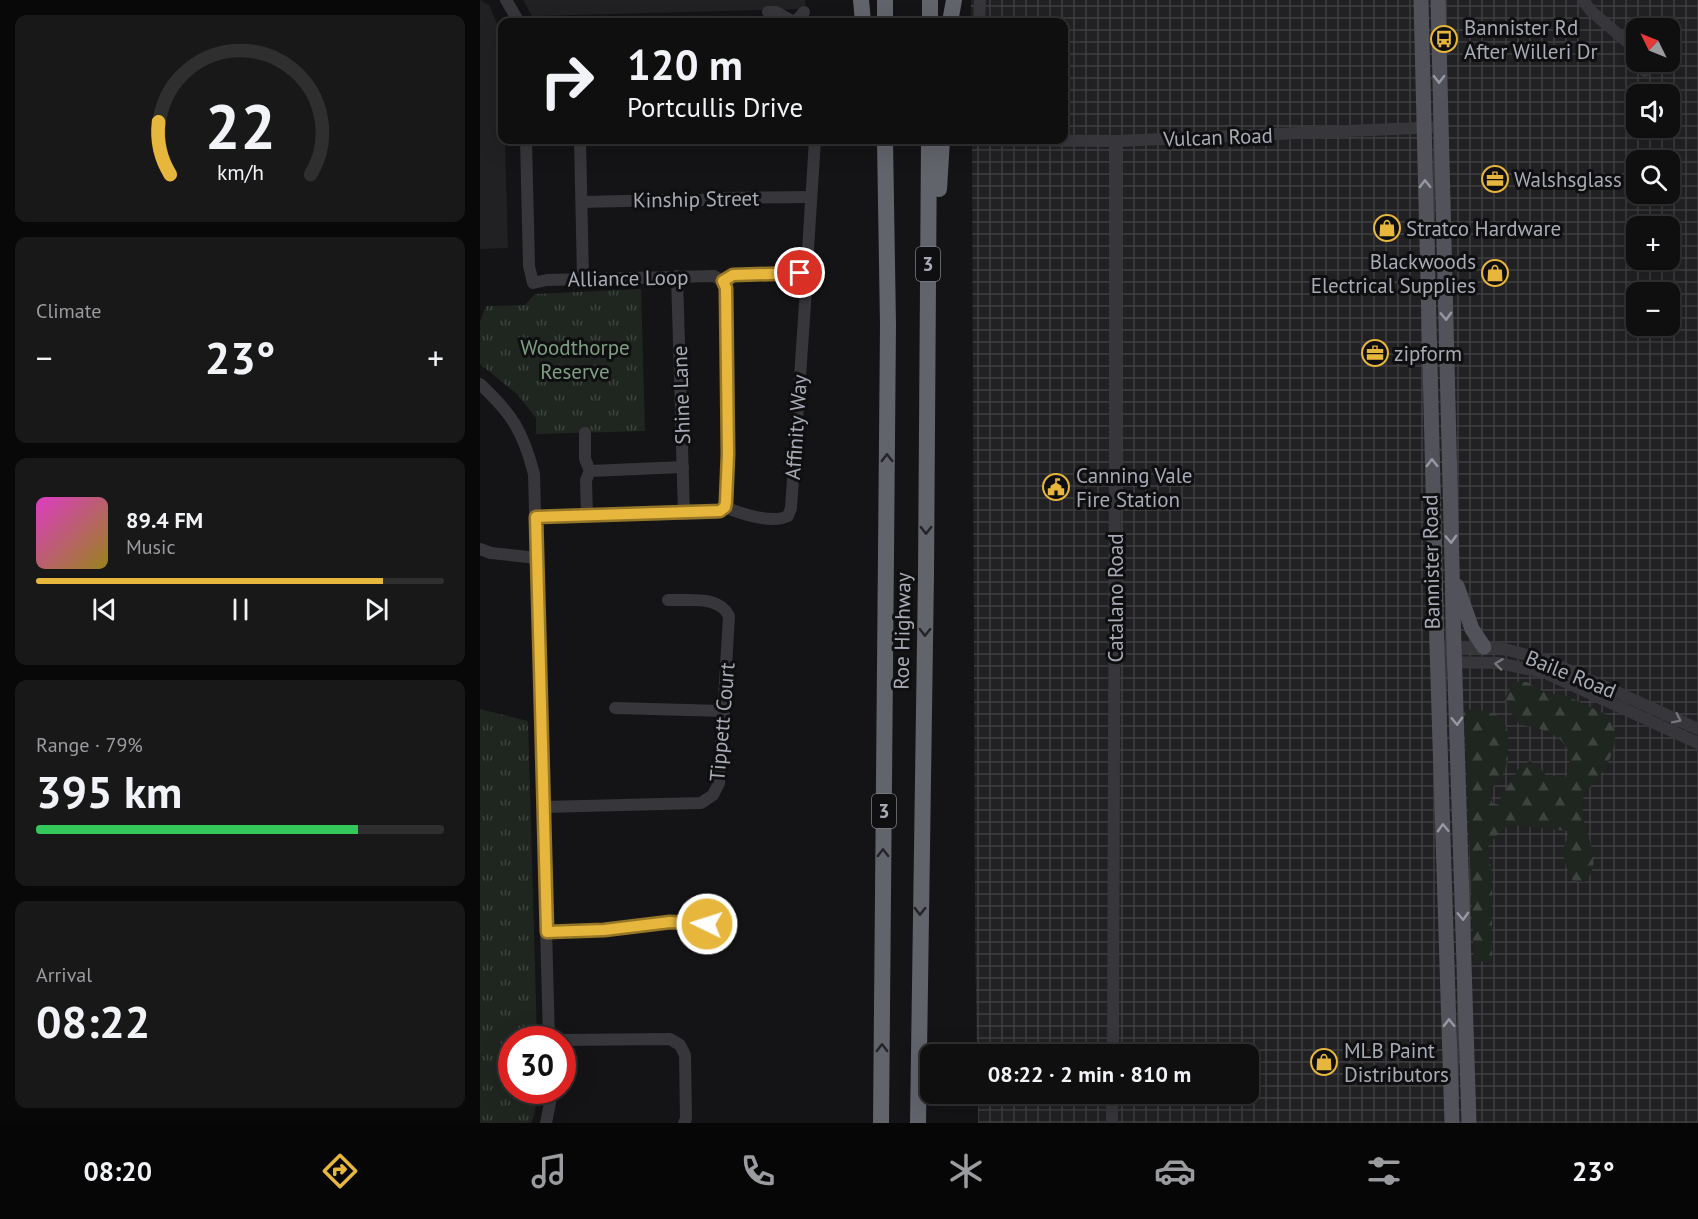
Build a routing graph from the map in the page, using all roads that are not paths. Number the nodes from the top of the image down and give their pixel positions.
1 (506, 0) edge
2 (861, 0) edge
3 (885, 0) edge
4 (930, 0) edge
5 (954, 0) edge
6 (980, 0) edge
7 (1421, 0) edge
8 (1438, 0) edge
9 (1583, 0) edge
10 (768, 12) dead end
11 (804, 12) dead end
12 (517, 18) edge
13 (787, 18) edge
14 (798, 18) edge
15 (863, 18) edge
16 (885, 18) edge
17 (930, 18) edge
18 (951, 18) edge
19 (979, 18) edge
20 (1626, 41) edge
21 (1441, 127) junction
22 (1423, 128) junction
23 (1068, 141) edge
24 (1116, 141) junction
25 (526, 144) edge
26 (580, 144) edge
27 (815, 144) edge
28 (873, 144) edge
29 (885, 144) edge
30 (929, 144) edge
31 (942, 144) edge
32 (811, 197) junction
33 (582, 202) junction
34 (800, 273) junction
35 (677, 276) junction
36 (583, 278) junction
37 (723, 281) junction
38 (888, 325) junction
39 (480, 384) edge
40 (927, 388) junction
41 (585, 433) dead end
42 (683, 467) junction
43 (590, 471) junction
44 (725, 507) junction
45 (684, 514) junction
46 (587, 516) junction
47 (536, 517) junction
48 (480, 549) edge
49 (537, 558) junction
50 (1452, 572) junction
51 (668, 600) dead end
52 (1454, 646) junction
53 (1484, 647) junction
54 (1437, 654) junction
55 (1455, 662) junction
56 (1634, 707) junction
57 (615, 708) dead end
58 (724, 711) junction
59 (1653, 715) junction
60 (1698, 729) edge
61 (1698, 743) edge
62 (543, 807) junction
63 (707, 924) dead end
64 (547, 932) junction
65 (549, 1026) edge
66 (576, 1040) edge
67 (1113, 1044) edge
68 (550, 1104) edge
69 (1112, 1104) edge
70 (546, 1123) edge
71 (684, 1123) edge
72 (881, 1123) edge
73 (918, 1123) edge
74 (1112, 1123) edge
75 (1452, 1123) edge
76 (1469, 1123) edge

1 - 12 street
2 - 15 highway
3 - 16 highway
4 - 17 highway
5 - 18 highway
6 - 19 street
7 - 22 main road, Bannister Road
8 -> 21 main road, Bannister Road
9 - 20 street
10 - 13 street
11 - 14 street
21 - 22 street, Vulcan Road
21 -> 50 main road, Bannister Road
22 - 24 street, Vulcan Road
54 -> 22 main road, Bannister Road
23 - 24 street, Vulcan Road
24 - 67 street, Catalano Road
25 - 36 street, Alliance Loop
26 - 33 street
27 - 32 street
28 - 38 highway
29 - 38 highway, Roe Highway / 3
30 - 40 highway, Roe Highway / 3
31 - 40 highway
32 - 33 street, Kinship Street
32 - 34 street
33 - 36 street
34 - 37 street, Alliance Loop
34 - 44 street, Affinity Way
35 - 36 street, Alliance Loop
35 - 37 street, Alliance Loop
35 - 42 street, Shine Lane
37 - 44 street
72 -> 38 highway, Roe Highway / 3
39 - 47 street
40 -> 73 highway, Roe Highway / 3
41 - 43 street
42 - 43 street
42 - 45 street, Shine Lane
43 - 46 street
44 - 45 street
45 - 46 street
46 - 47 street
47 - 49 street
48 - 49 street
49 - 62 street
50 - 52 main road, Bannister Road
50 - 53 main road
51 - 58 street, Tippett Court
52 - 53 street, Baile Road
52 - 54 street, Baile Road
52 - 55 main road, Bannister Road
53 - 56 street, Baile Road
54 - 55 street, Baile Road
75 -> 54 main road, Bannister Road
56 -> 55 street, Baile Road
55 -> 76 main road, Bannister Road
56 - 59 street, Baile Road
57 - 58 street
58 - 62 street, Tippett Court
59 -> 60 street, Baile Road
59 - 61 street, Baile Road
62 - 64 street
63 - 64 street
64 - 65 street
66 - 71 street
68 - 70 street
69 - 74 street

